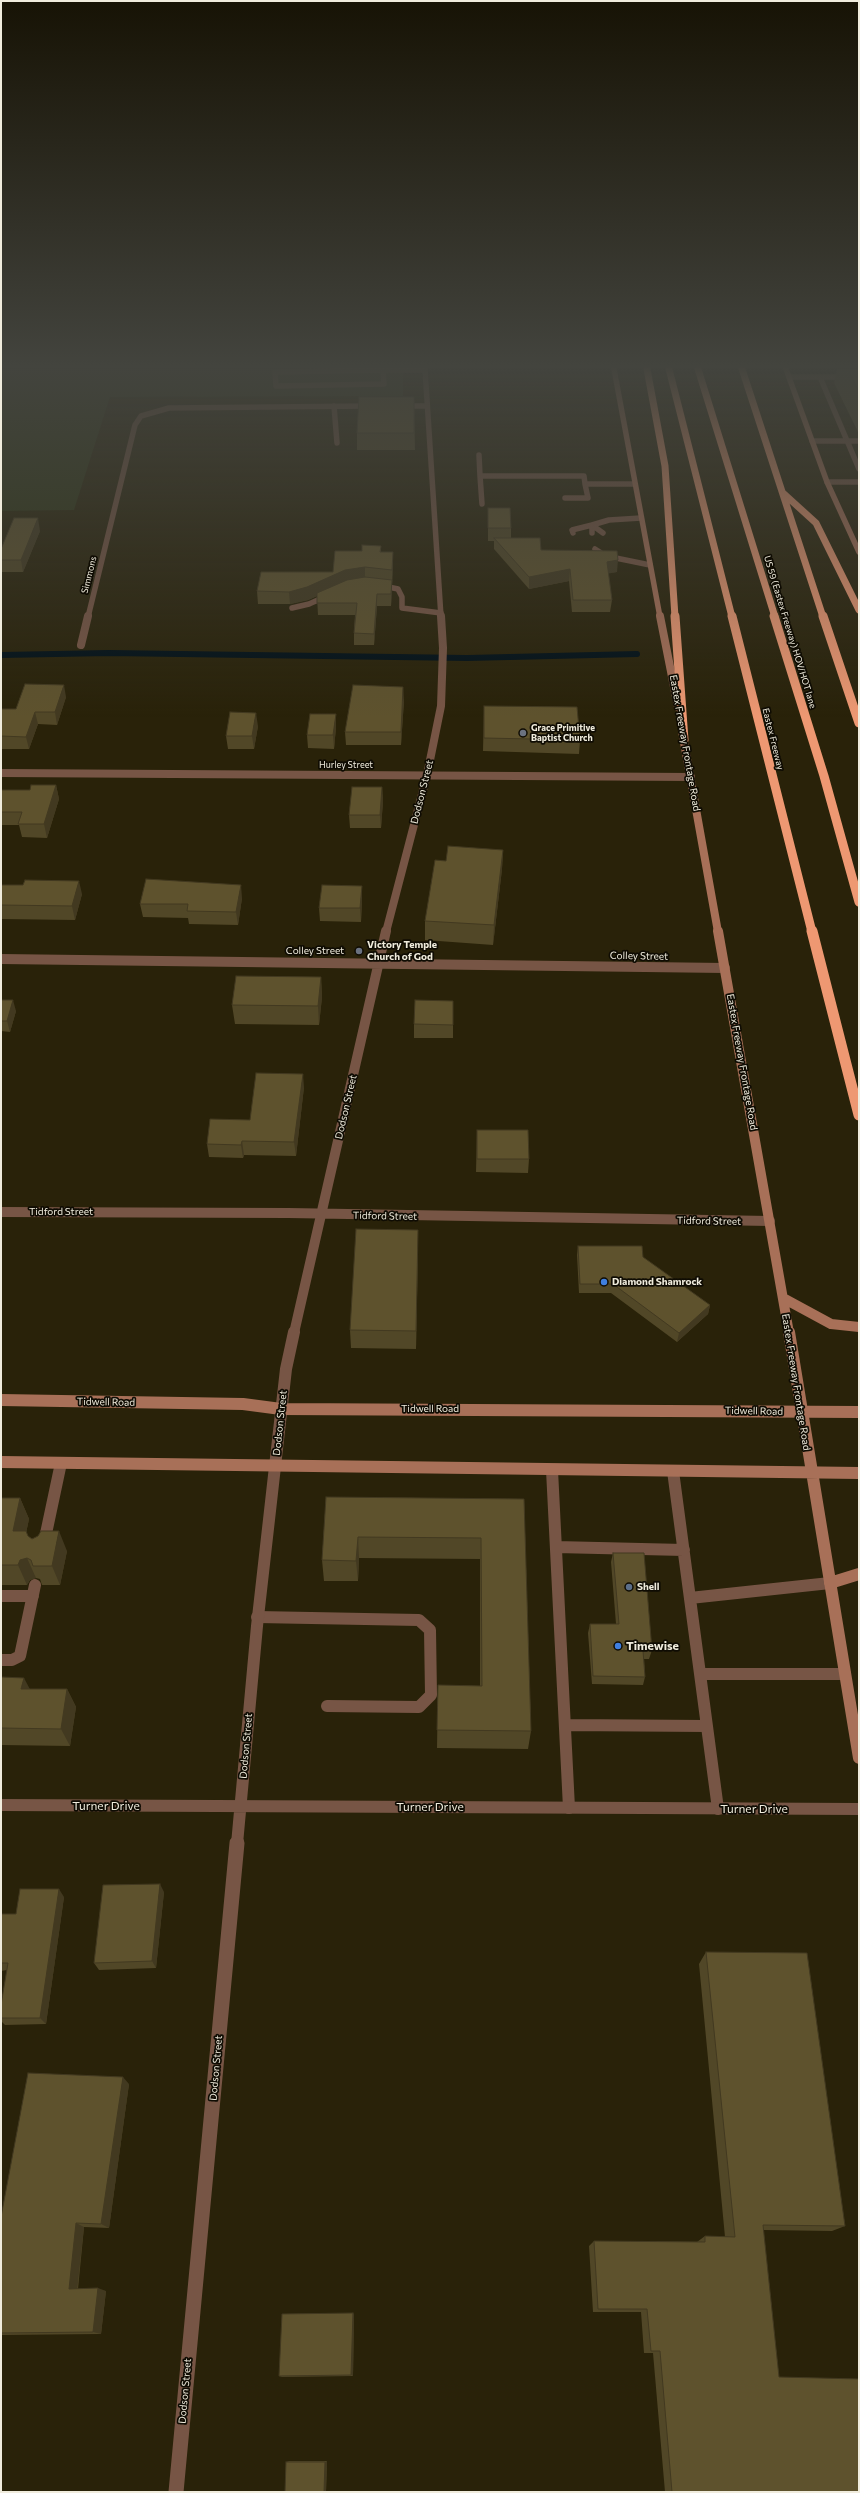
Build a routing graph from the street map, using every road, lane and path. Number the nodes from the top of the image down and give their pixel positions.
1 (120, 485) edge
2 (432, 485) edge
3 (481, 485) edge
4 (586, 485) edge
5 (634, 485) edge
6 (666, 485) edge
7 (699, 485) edge
8 (734, 485) edge
9 (780, 485) edge
10 (829, 485) edge
11 (782, 492) junction
12 (565, 498) dead end
13 (482, 504) dead end
14 (641, 518) junction
15 (592, 525) junction
16 (573, 533) dead end
17 (592, 533) dead end
18 (603, 533) dead end
19 (607, 549) edge
20 (859, 552) edge
21 (650, 565) junction
22 (371, 584) edge
23 (339, 590) edge
24 (292, 608) dead end
25 (859, 610) edge
26 (441, 612) junction
27 (81, 645) dead end
28 (859, 723) edge
29 (684, 740) junction
30 (1, 773) edge
31 (427, 775) junction
32 (691, 777) junction
33 (859, 902) edge
34 (1, 959) edge
35 (378, 963) junction
36 (725, 968) junction
37 (859, 1115) edge
38 (1, 1212) edge
39 (321, 1215) junction
40 (770, 1221) junction
41 (783, 1298) junction
42 (859, 1328) edge
43 (1, 1400) edge
44 (281, 1409) junction
45 (802, 1412) junction
46 (859, 1412) edge
47 (1, 1462) edge
48 (61, 1463) junction
49 (275, 1465) junction
50 (552, 1470) junction
51 (673, 1471) junction
52 (811, 1473) junction
53 (859, 1473) edge
54 (556, 1548) junction
55 (684, 1550) junction
56 (42, 1551) edge
57 (859, 1574) edge
58 (830, 1583) junction
59 (1, 1596) edge
60 (690, 1598) junction
61 (258, 1617) junction
62 (1, 1660) edge
63 (700, 1674) junction
64 (845, 1674) junction
65 (327, 1706) dead end
66 (564, 1725) junction
67 (707, 1726) junction
68 (859, 1758) edge
69 (1, 1805) edge
70 (241, 1807) junction
71 (569, 1808) junction
72 (718, 1809) junction
73 (859, 1809) edge
74 (176, 2492) edge

1 - 27 street, Simmons
2 - 26 street, Dodson Street
3 - 13 street
4 - 12 street
5 - 14 main road, Eastex Freeway Frontage Road
6 - 29 highway
7 - 37 highway, Eastex Freeway
8 - 33 highway, US 59 (Eastex Freeway) HOV/HOT lane
9 - 11 highway
10 - 20 main road
11 - 25 highway
11 - 28 highway
14 - 15 street
14 - 21 main road, Eastex Freeway Frontage Road
15 - 16 street
15 - 17 street
15 - 18 street
19 - 21 street
21 - 29 main road, Eastex Freeway Frontage Road
22 - 26 street
23 - 24 street
26 - 31 street, Dodson Street
29 - 32 main road, Eastex Freeway Frontage Road
30 - 31 street, Hurley Street
31 - 32 street, Hurley Street
31 - 35 street, Dodson Street
32 - 36 main road, Eastex Freeway Frontage Road
34 - 35 street, Colley Street
35 - 36 street, Colley Street
35 - 39 street, Dodson Street
36 - 40 main road, Eastex Freeway Frontage Road
38 - 39 street, Tidford Street
39 - 40 street, Tidford Street
39 - 44 street, Dodson Street
40 - 41 main road, Eastex Freeway Frontage Road
41 - 42 main road
41 - 45 main road, Eastex Freeway Frontage Road
43 - 44 main road, Tidwell Road
44 - 45 main road, Tidwell Road
44 - 49 street, Dodson Street
45 - 46 main road, Tidwell Road
45 - 52 main road, Eastex Freeway Frontage Road
47 - 48 main road
48 - 49 main road
48 - 56 street
49 - 50 main road
49 - 61 street, Dodson Street
50 - 51 main road
50 - 54 street
51 - 52 main road
51 - 55 street
52 - 53 main road
52 - 58 main road, Eastex Freeway Frontage Road
54 - 55 street
54 - 66 street
55 - 60 street
57 - 58 main road
58 - 60 street
58 - 64 main road, Eastex Freeway Frontage Road
59 - 62 street
60 - 63 street
61 - 65 street
61 - 70 street, Dodson Street
63 - 64 street
63 - 67 street
64 - 68 main road, Eastex Freeway Frontage Road
66 - 67 street
66 - 71 street
67 - 72 street
69 - 70 street, Turner Drive
70 - 71 street, Turner Drive
70 - 74 street, Dodson Street
71 - 72 street, Turner Drive
72 - 73 street, Turner Drive

